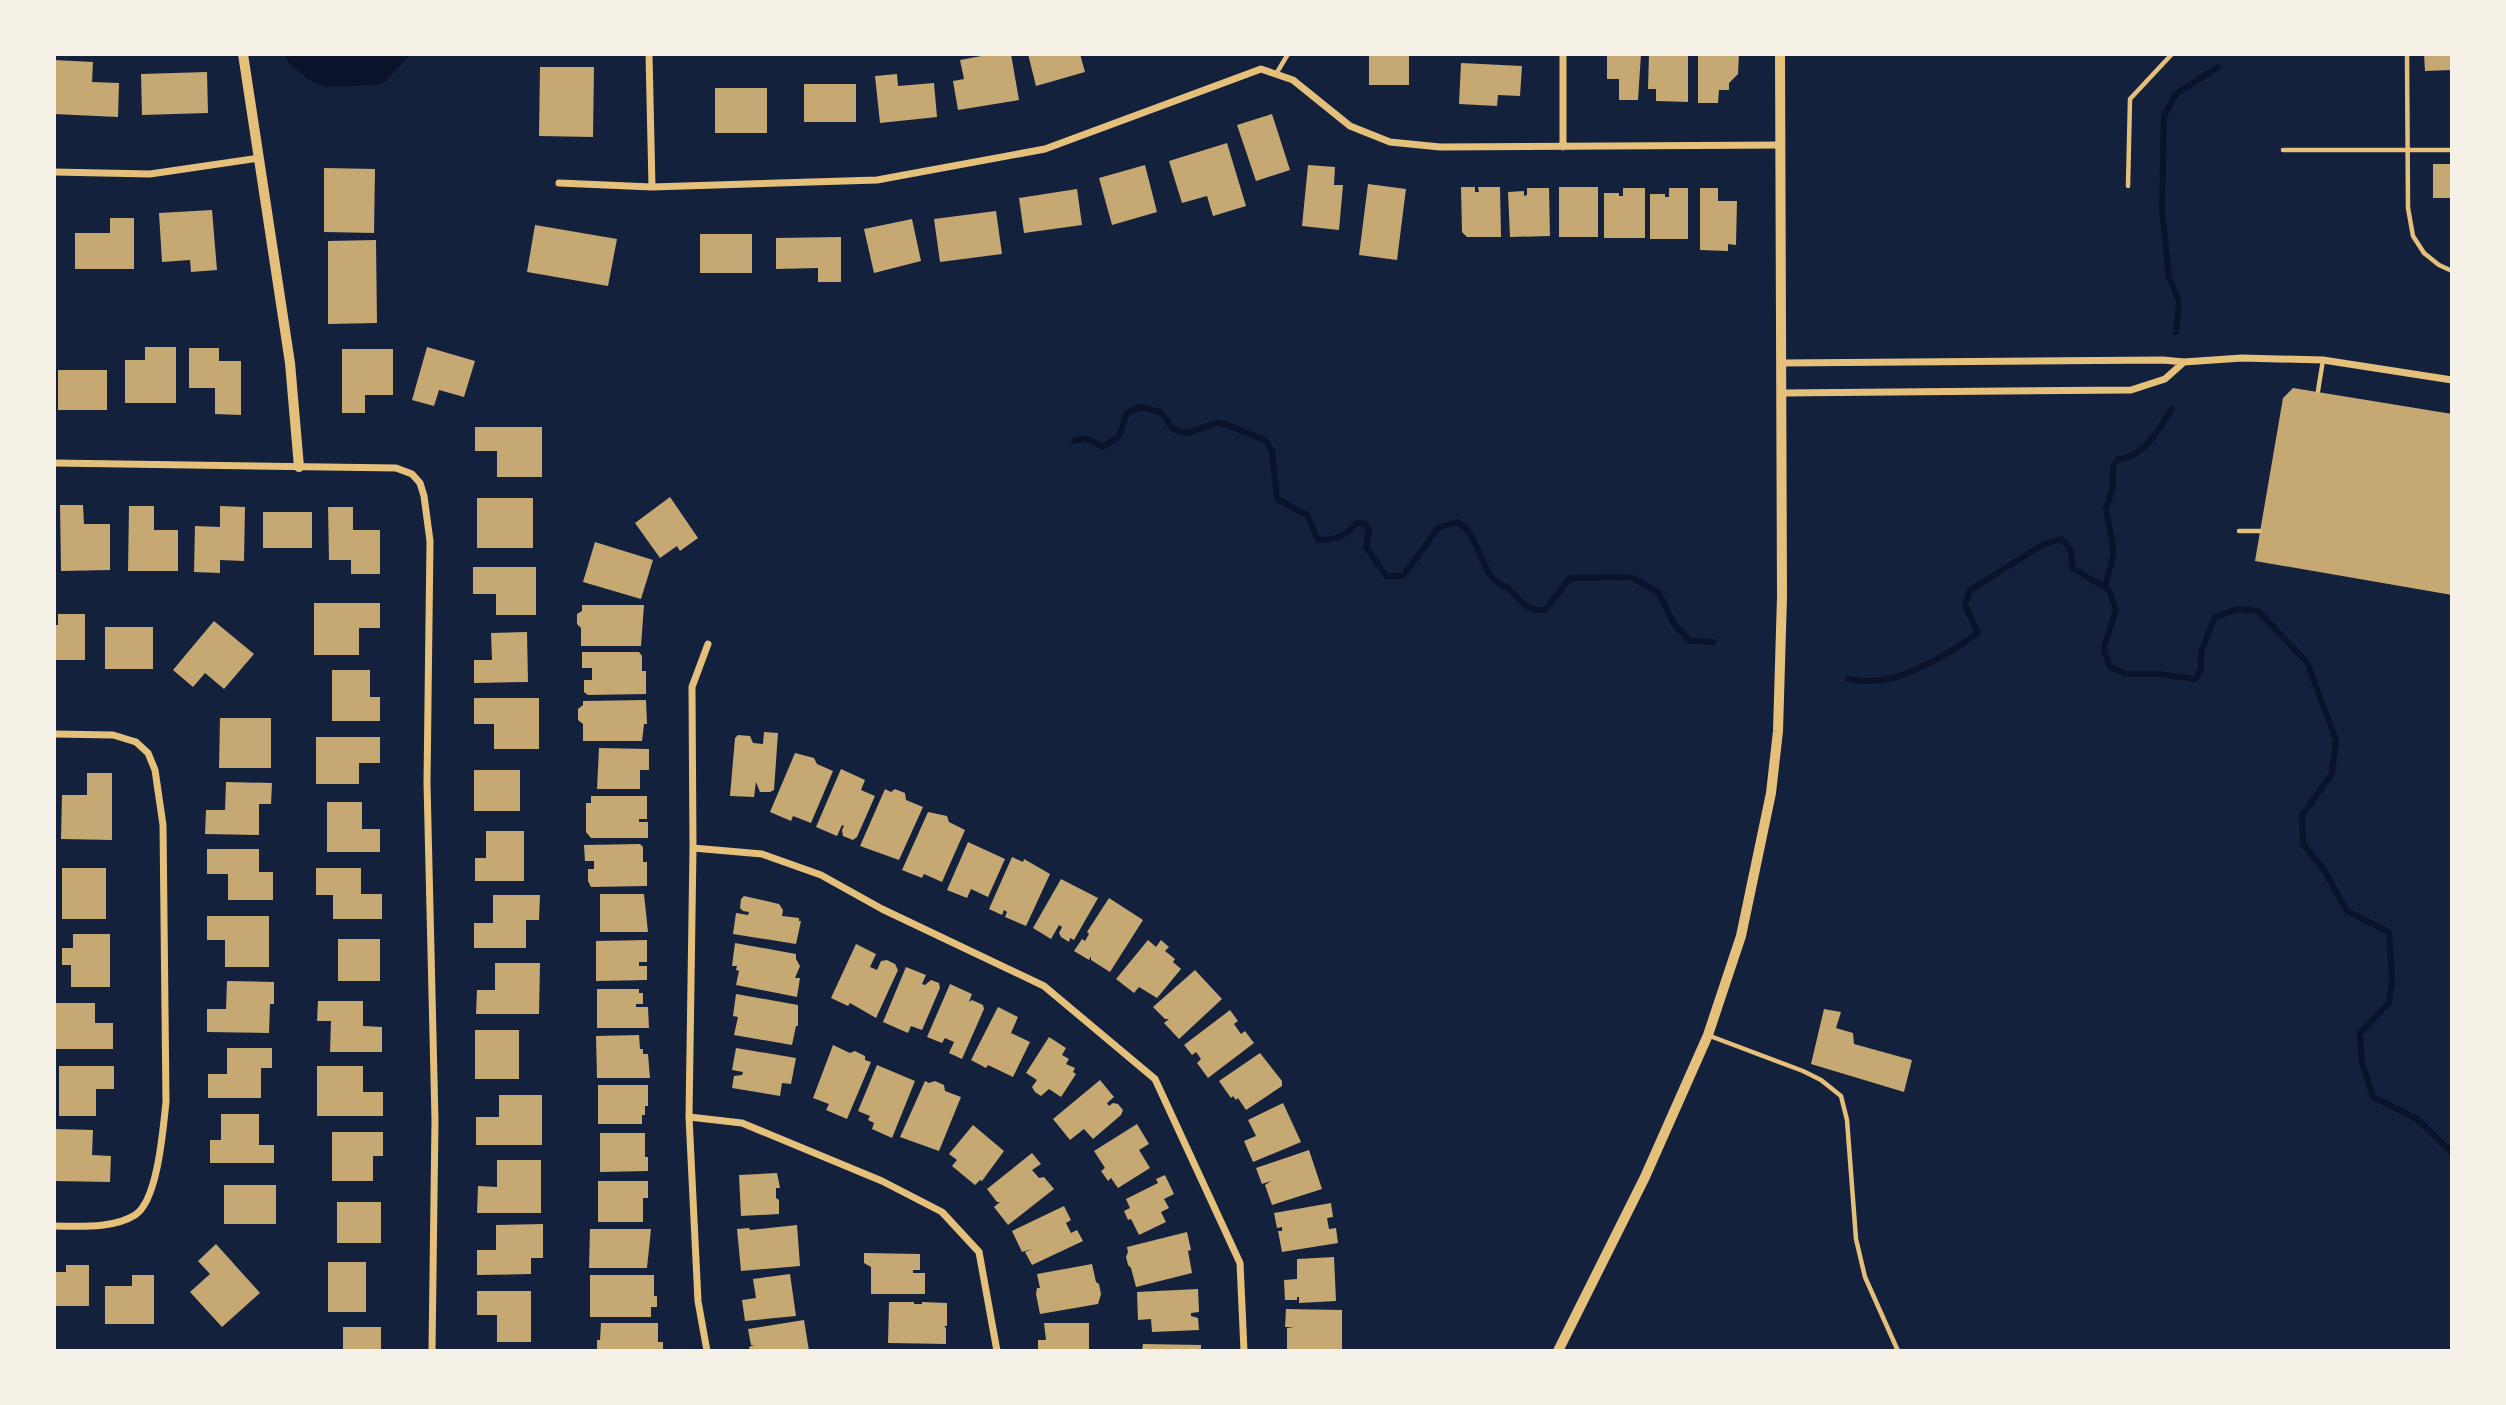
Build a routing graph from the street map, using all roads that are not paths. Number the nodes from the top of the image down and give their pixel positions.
1 (243, 54) edge
2 (649, 54) edge
3 (1288, 54) edge
4 (1563, 54) edge
5 (1780, 54) edge
6 (2172, 54) edge
7 (2407, 54) edge
8 (1276, 74) junction
9 (1780, 145) junction
10 (1563, 147) junction
11 (2283, 150) dead end
12 (2408, 150) junction
13 (2452, 150) edge
14 (259, 158) junction
15 (54, 172) edge
16 (559, 183) dead end
17 (2128, 186) dead end
18 (652, 187) junction
19 (2452, 271) edge
20 (2323, 360) junction
21 (2184, 362) junction
22 (1782, 363) junction
23 (2452, 380) edge
24 (2318, 391) dead end
25 (1782, 393) junction
26 (54, 463) edge
27 (299, 467) junction
28 (2239, 531) dead end
29 (2260, 531) dead end
30 (708, 644) dead end
31 (54, 734) edge
32 (693, 848) junction
33 (1708, 1035) junction
34 (689, 1117) junction
35 (54, 1226) edge
36 (432, 1351) edge
37 (707, 1351) edge
38 (997, 1351) edge
39 (1244, 1351) edge
40 (1558, 1351) edge
41 (1898, 1351) edge

1 - 14 street
2 - 18 street
3 - 8 lane
4 - 10 street
5 - 9 street
6 - 17 lane
7 - 12 lane
8 - 10 street
8 - 18 street
9 - 10 street
9 - 22 street
11 - 12 lane
12 - 13 lane
12 - 19 lane
14 - 15 street
14 - 27 street
16 - 18 street
20 - 21 street
20 - 23 street
20 - 24 lane
21 - 22 street
21 - 25 street
22 - 25 street
25 - 33 street
26 - 27 street
27 - 36 street
28 - 29 lane
30 - 32 street
31 - 35 street
32 - 34 street
32 - 39 street
33 - 40 street
33 - 41 lane
34 - 37 street
34 - 38 street

